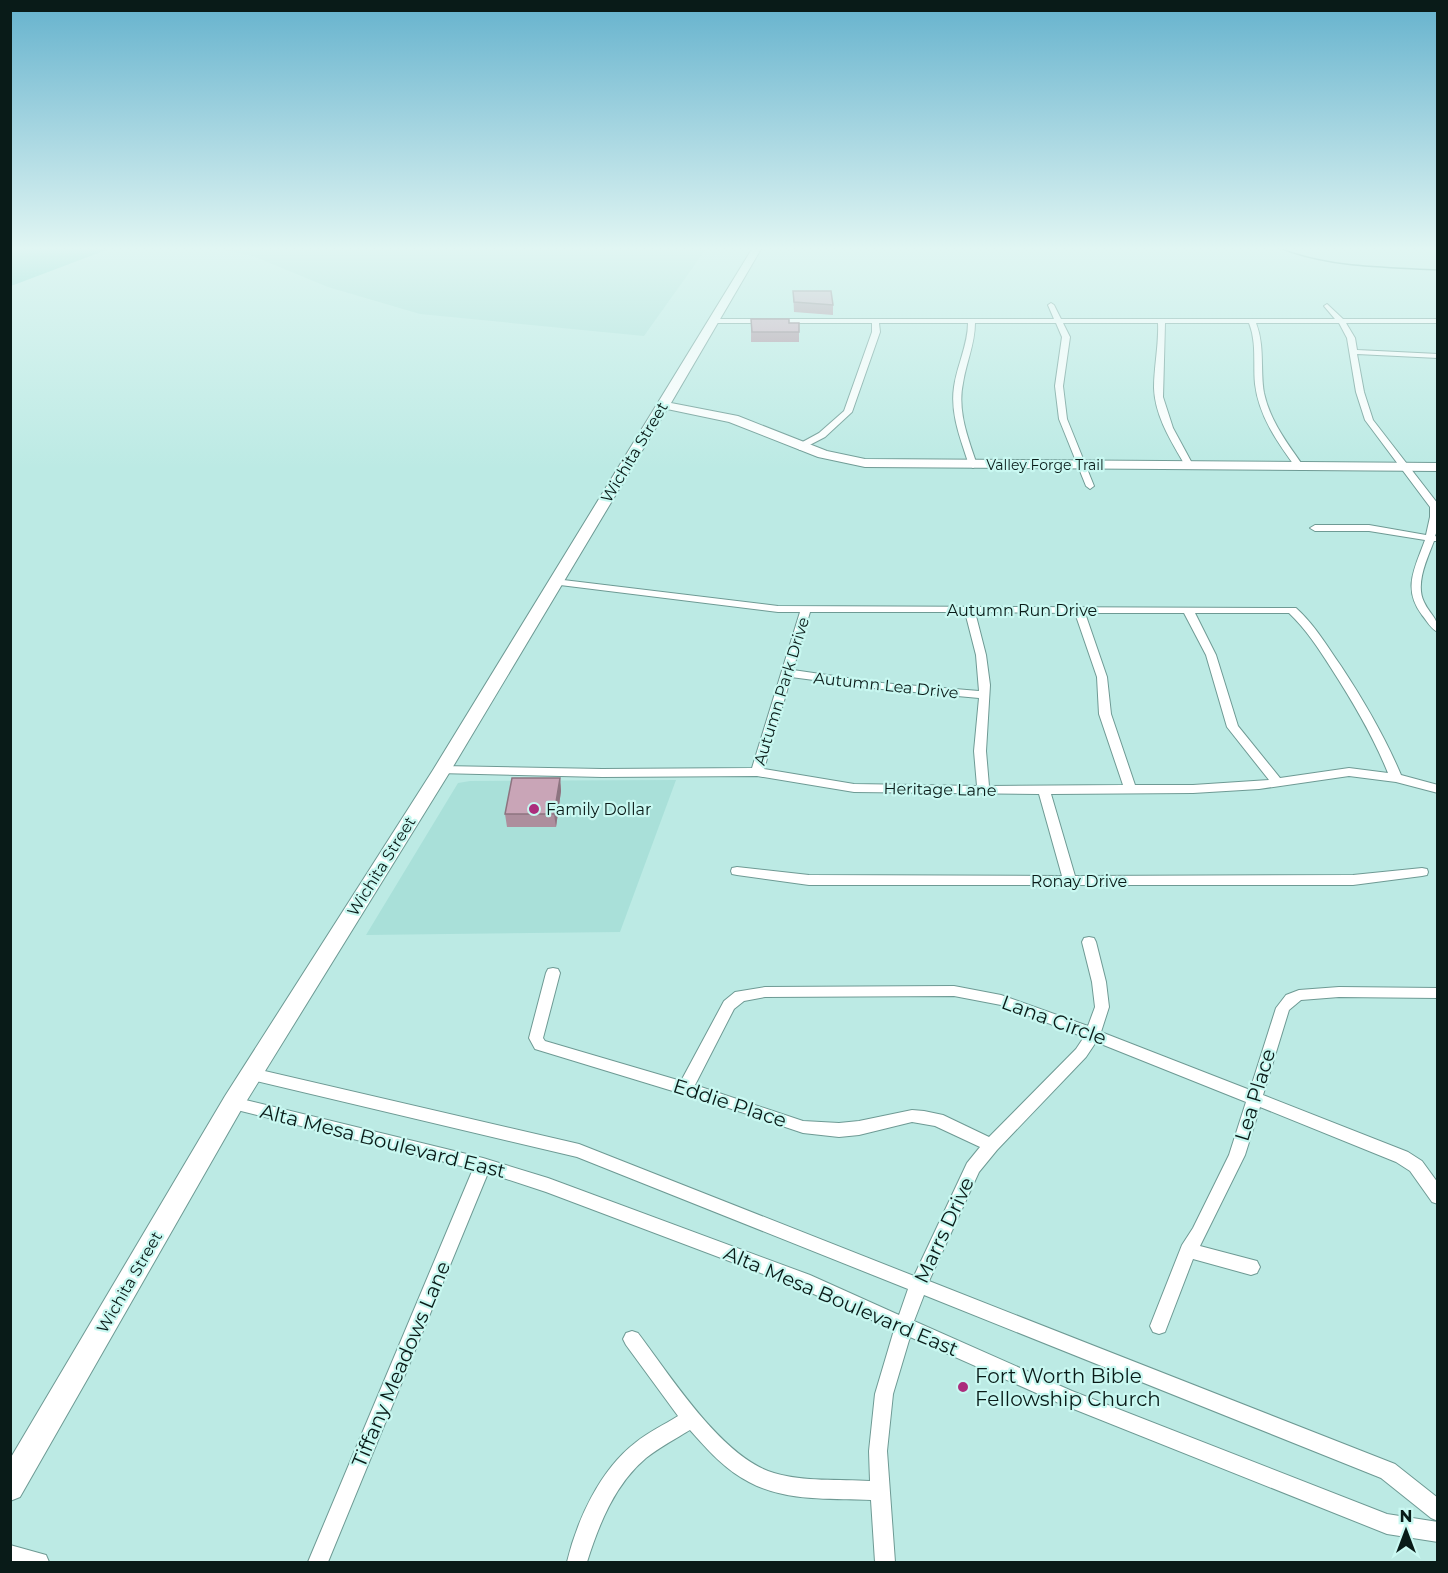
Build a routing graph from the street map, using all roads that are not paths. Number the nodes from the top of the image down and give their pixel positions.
1 (712, 322) edge
2 (875, 322) edge
3 (972, 322) edge
4 (1060, 322) edge
5 (1161, 322) edge
6 (1252, 322) edge
7 (1343, 322) edge
8 (1353, 352) junction
9 (1437, 356) edge
10 (662, 405) junction
11 (800, 447) junction
12 (973, 465) junction
13 (1082, 465) junction
14 (1189, 465) junction
15 (1299, 467) junction
16 (1405, 467) junction
17 (1437, 467) edge
18 (1090, 486) dead end
19 (1315, 528) dead end
20 (1434, 538) edge
21 (555, 582) junction
22 (806, 609) junction
23 (969, 610) junction
24 (1079, 610) junction
25 (1188, 610) junction
26 (1436, 626) edge
27 (788, 673) junction
28 (985, 695) junction
29 (442, 770) junction
30 (757, 772) junction
31 (1396, 778) junction
32 (1277, 782) junction
33 (1437, 789) edge
34 (982, 790) junction
35 (1044, 790) junction
36 (1131, 790) junction
37 (737, 871) dead end
38 (1422, 872) dead end
39 (1070, 881) junction
40 (1089, 942) dead end
41 (553, 974) dead end
42 (1437, 993) edge
43 (1093, 1034) junction
44 (252, 1074) junction
45 (685, 1089) junction
46 (1254, 1099) junction
47 (233, 1103) junction
48 (991, 1145) junction
49 (483, 1165) junction
50 (1437, 1197) edge
51 (1188, 1250) junction
52 (1251, 1267) dead end
53 (919, 1284) junction
54 (904, 1326) junction
55 (1159, 1326) dead end
56 (632, 1339) dead end
57 (692, 1418) junction
58 (10, 1487) edge
59 (880, 1491) junction
60 (1437, 1511) edge
61 (1437, 1532) edge
62 (318, 1563) edge
63 (577, 1563) edge
64 (885, 1563) edge

1 - 10 main road, Wichita Street
2 - 11 street
3 - 12 street
4 - 13 street
5 - 14 street
6 - 15 street
7 - 8 street
8 - 9 street
8 - 16 street
10 - 11 main road, Valley Forge Trail
10 - 21 main road, Wichita Street
11 - 12 main road, Valley Forge Trail
12 - 13 main road, Valley Forge Trail
13 - 14 main road, Valley Forge Trail
13 - 18 street
14 - 15 main road, Valley Forge Trail
15 - 16 main road, Valley Forge Trail
16 - 17 main road, Valley Forge Trail
16 - 20 street
19 - 20 street
20 - 26 street
21 - 22 street, Autumn Run Drive
21 - 29 main road, Wichita Street
22 - 23 street, Autumn Run Drive
22 - 27 street, Autumn Park Drive
23 - 24 street, Autumn Run Drive
23 - 28 street
24 - 25 street, Autumn Run Drive
24 - 36 street
25 - 31 street, Autumn Run Drive
25 - 32 street
27 - 28 street, Autumn Lea Drive
27 - 30 street, Autumn Park Drive
28 - 34 street
29 - 30 street, Heritage Lane
29 - 44 main road, Wichita Street
30 - 34 street, Heritage Lane
31 - 32 street, Heritage Lane
31 - 33 street, Heritage Lane
32 - 36 street, Heritage Lane
34 - 35 street, Heritage Lane
35 - 36 street, Heritage Lane
35 - 39 street
37 - 39 street, Ronay Drive
38 - 39 street, Ronay Drive
40 - 43 street, Marrs Drive
41 - 45 street, Eddie Place
42 - 46 street, Lea Place
43 - 45 street, Lana Circle
43 - 46 street, Lana Circle
43 - 48 street, Marrs Drive
44 - 47 main road, Wichita Street
44 - 53 street, Alta Mesa Boulevard East
45 - 48 street, Eddie Place
46 - 50 street, Lana Circle
46 - 51 street, Lea Place
47 - 49 street, Alta Mesa Boulevard East
47 - 58 main road, Wichita Street
48 - 53 street, Marrs Drive
49 - 54 street, Alta Mesa Boulevard East
49 - 62 street, Tiffany Meadows Lane
51 - 52 street
51 - 55 street, Lea Place
53 - 54 street, Marrs Drive
53 - 60 street, Alta Mesa Boulevard East
54 - 59 street, Marrs Drive
54 - 61 street, Alta Mesa Boulevard East
56 - 57 street
57 - 59 street
57 - 63 street
59 - 64 street, Marrs Drive

